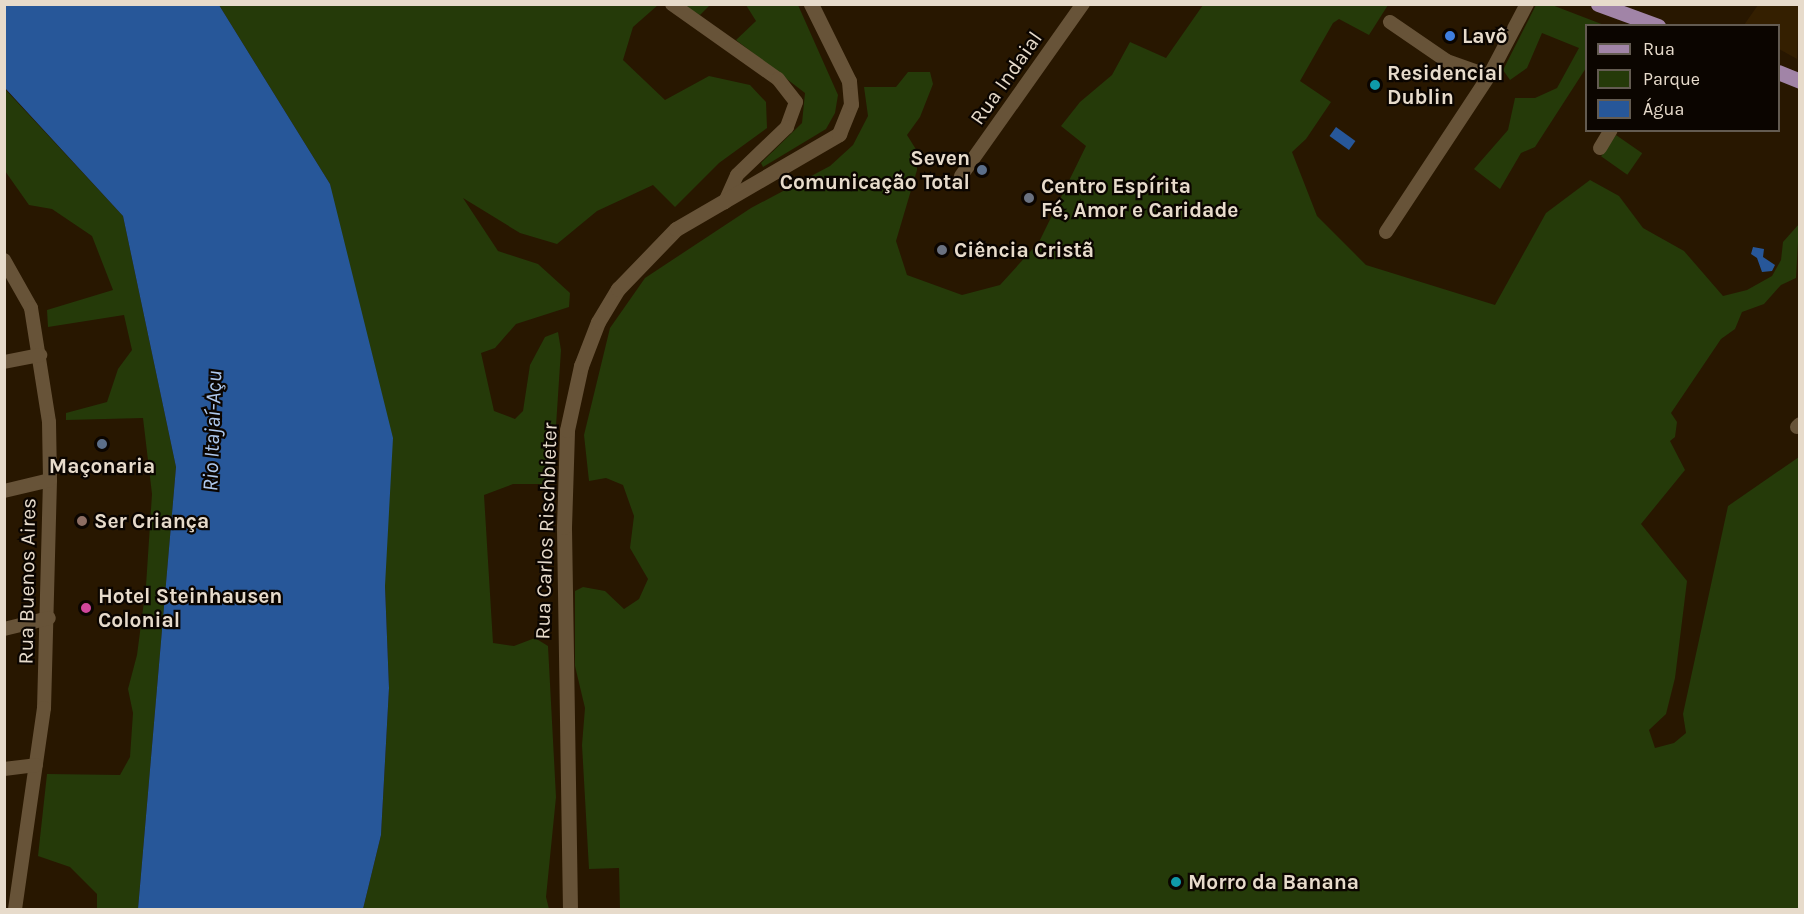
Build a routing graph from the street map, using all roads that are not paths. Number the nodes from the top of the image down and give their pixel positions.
1 (672, 4) edge
2 (812, 4) edge
3 (1083, 4) edge
4 (1527, 4) edge
5 (1598, 4) edge
6 (1390, 22) dead end
7 (1653, 24) edge
8 (1780, 72) edge
9 (1490, 76) junction
10 (1800, 81) edge
11 (1610, 132) edge
12 (1599, 148) dead end
13 (961, 176) dead end
14 (725, 202) junction
15 (1386, 232) dead end
16 (4, 260) edge
17 (40, 354) junction
18 (4, 362) edge
19 (50, 480) junction
20 (4, 491) edge
21 (50, 618) junction
22 (4, 628) edge
23 (36, 765) junction
24 (4, 769) edge
25 (12, 906) edge
26 (570, 909) edge

1 - 14 street
2 - 14 street, Rua Carlos Rischbieter
3 - 13 street, Rua Indaial
4 - 9 street
5 - 7 main road
6 - 9 street
8 - 10 main road
9 - 15 street
11 - 12 street
14 - 26 street, Rua Carlos Rischbieter
16 - 17 street, Rua Buenos Aires
17 - 18 street
17 - 19 street, Rua Buenos Aires
19 - 20 street
19 - 21 street, Rua Buenos Aires
21 - 22 street
21 - 23 street, Rua Buenos Aires
23 - 24 street
23 - 25 street, Rua Buenos Aires

